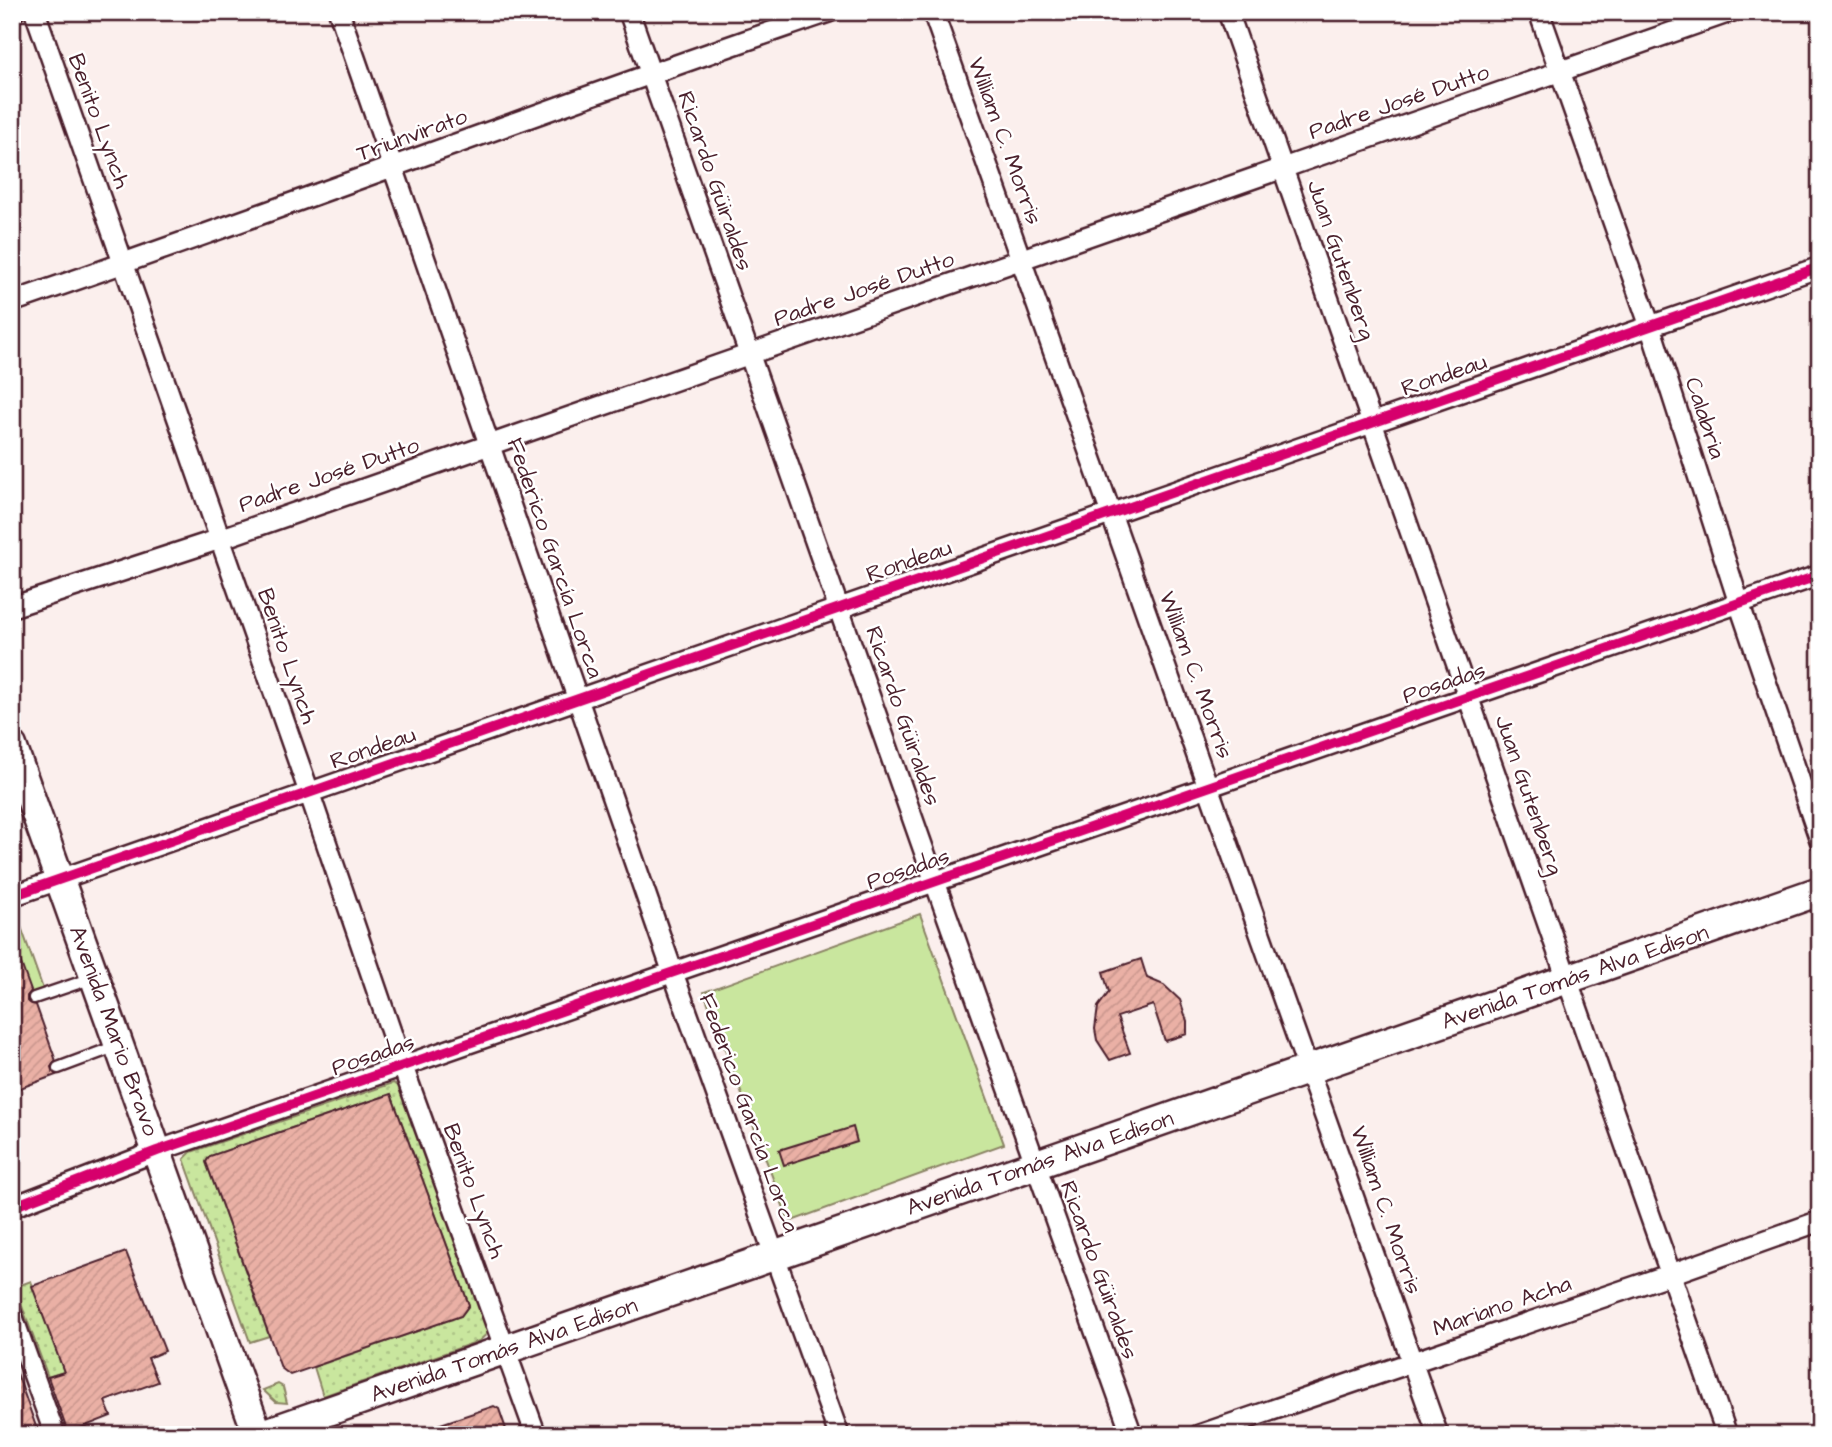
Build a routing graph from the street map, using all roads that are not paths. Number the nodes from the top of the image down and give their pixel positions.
1 (35, 12) edge
2 (339, 12) edge
3 (629, 12) edge
4 (829, 12) edge
5 (933, 12) edge
6 (1228, 12) edge
7 (1539, 12) edge
8 (1730, 12) edge
9 (1560, 72) junction
10 (651, 73) junction
11 (393, 168) junction
12 (1283, 168) junction
13 (1022, 260) junction
14 (124, 264) junction
15 (1820, 267) edge
16 (12, 302) edge
17 (1650, 326) junction
18 (750, 355) junction
19 (1372, 422) junction
20 (490, 445) junction
21 (1112, 513) junction
22 (220, 539) junction
23 (1820, 575) edge
24 (1739, 603) junction
25 (12, 607) edge
26 (839, 608) junction
27 (1468, 697) junction
28 (578, 699) junction
29 (12, 746) edge
30 (1210, 787) junction
31 (309, 792) junction
32 (1820, 840) edge
33 (60, 880) junction
34 (935, 882) junction
35 (1820, 891) edge
36 (12, 896) edge
37 (673, 973) junction
38 (95, 977) junction
39 (1567, 979) junction
40 (34, 998) dead end
41 (119, 1045) junction
42 (403, 1067) junction
43 (58, 1068) dead end
44 (1310, 1069) junction
45 (157, 1151) junction
46 (1035, 1165) junction
47 (12, 1208) edge
48 (1820, 1221) edge
49 (774, 1256) junction
50 (1671, 1274) junction
51 (12, 1315) edge
52 (505, 1349) junction
53 (1413, 1362) junction
54 (55, 1435) edge
55 (259, 1435) edge
56 (536, 1435) edge
57 (839, 1435) edge
58 (1132, 1435) edge
59 (1199, 1435) edge
60 (1438, 1435) edge
61 (1727, 1435) edge

1 - 14 street, Benito Lynch
2 - 11 street, Federico García Lorca
3 - 10 street, Ricardo Güiraldes
4 - 10 street, Triunvirato
5 - 13 street, William C. Morris
6 - 12 street, Juan Gutenberg
7 - 9 street, Calabria
8 - 9 street, Padre José Dutto
9 - 12 street, Padre José Dutto
9 - 17 street, Calabria
10 - 11 street, Triunvirato
10 - 18 street, Ricardo Güiraldes
11 - 14 street, Triunvirato
11 - 20 street, Federico García Lorca
12 - 13 street, Padre José Dutto
12 - 19 street, Juan Gutenberg
13 - 18 street, Padre José Dutto
13 - 21 street, William C. Morris
14 - 16 street, Triunvirato
14 - 22 street, Benito Lynch
15 - 17 street, Rondeau
17 - 19 street, Rondeau
17 - 24 street, Calabria
18 - 20 street, Padre José Dutto
18 - 26 street, Ricardo Güiraldes
19 - 21 street, Rondeau
19 - 27 street, Juan Gutenberg
20 - 22 street, Padre José Dutto
20 - 28 street, Federico García Lorca
21 - 26 street, Rondeau
21 - 30 street, William C. Morris
22 - 25 street, Padre José Dutto
22 - 31 street, Benito Lynch
23 - 24 street, Posadas
24 - 27 street, Posadas
24 - 32 street, Calabria
26 - 28 street, Rondeau
26 - 34 street, Ricardo Güiraldes
27 - 30 street, Posadas
27 - 39 street, Juan Gutenberg
28 - 31 street, Rondeau
28 - 37 street, Federico García Lorca
29 - 33 main road, Avenida Mario Bravo
30 - 34 street, Posadas
30 - 44 street, William C. Morris
31 - 33 street, Rondeau
31 - 42 street, Benito Lynch
33 - 36 street, Rondeau
33 - 38 main road, Avenida Mario Bravo
34 - 37 street, Posadas
34 - 46 street, Ricardo Güiraldes
35 - 39 main road, Avenida Tomás Alva Edison
37 - 42 street, Posadas
37 - 49 street, Federico García Lorca
38 - 40 lane
38 - 41 main road, Avenida Mario Bravo
39 - 44 main road, Avenida Tomás Alva Edison
39 - 50 street, Juan Gutenberg
41 - 43 lane
41 - 45 main road, Avenida Mario Bravo
42 - 45 street, Posadas
42 - 52 street, Benito Lynch
44 - 46 main road, Avenida Tomás Alva Edison
44 - 53 street, William C. Morris
45 - 47 street, Posadas
45 - 55 main road, Avenida Mario Bravo
46 - 49 main road, Avenida Tomás Alva Edison
46 - 58 street, Ricardo Güiraldes
48 - 50 street, Mariano Acha
49 - 52 main road, Avenida Tomás Alva Edison
49 - 57 street, Federico García Lorca
50 - 53 street, Mariano Acha
50 - 61 street, Juan Gutenberg
51 - 54 street
52 - 55 main road, Avenida Tomás Alva Edison
52 - 56 street, Benito Lynch
53 - 59 street, Mariano Acha
53 - 60 street, William C. Morris

